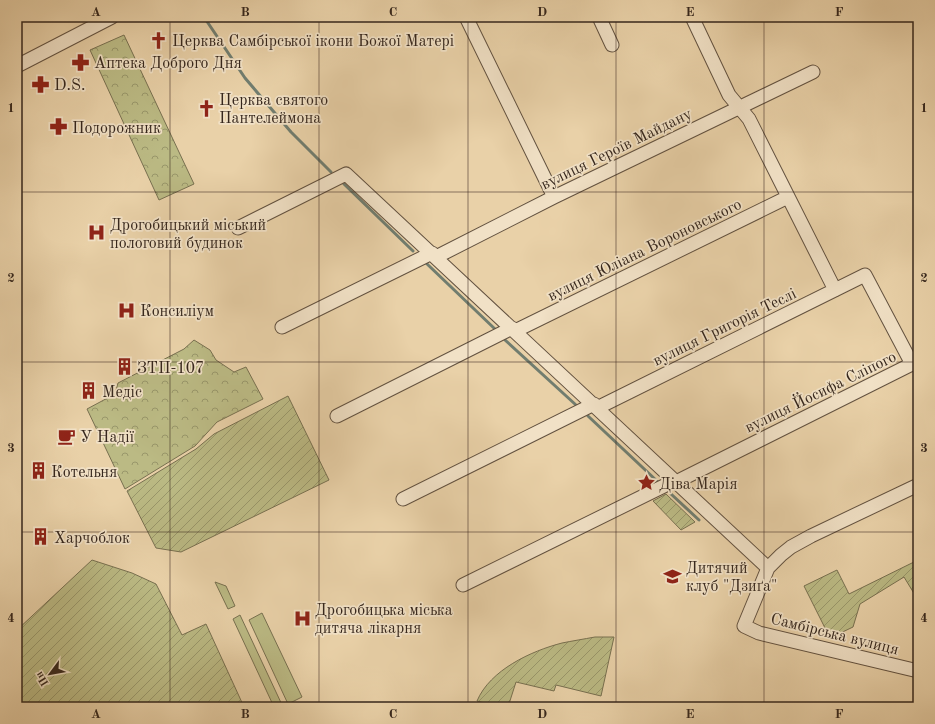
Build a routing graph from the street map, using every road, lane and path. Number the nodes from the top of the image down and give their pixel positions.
1 (112, 17) edge
2 (466, 17) edge
3 (599, 17) edge
4 (692, 17) edge
5 (612, 44) dead end
6 (17, 66) edge
7 (813, 72) dead end
8 (739, 107) junction
9 (554, 197) junction
10 (788, 198) junction
11 (238, 228) dead end
12 (434, 255) junction
13 (865, 275) joint
14 (835, 290) junction
15 (282, 327) dead end
16 (513, 329) junction
17 (595, 406) junction
18 (337, 416) dead end
19 (675, 481) junction
20 (918, 485) edge
21 (403, 499) dead end
22 (768, 568) junction
23 (463, 585) dead end
24 (918, 671) edge

1 - 6 street
2 - 9 street
3 - 5 street
4 - 8 street
7 - 8 street, вулиця Героїв Майдану
8 - 9 street, вулиця Героїв Майдану
8 - 10 street
9 - 12 street, вулиця Героїв Майдану
10 - 14 street
10 - 16 street, вулиця Юліана Вороновського
11 - 12 street
12 - 15 street, вулиця Героїв Майдану
12 - 16 street
13 - 14 street, вулиця Григорія Теслі
13 - 19 street, вулиця Йосифа Сліпого
14 - 17 street, вулиця Григорія Теслі
16 - 17 street
16 - 18 street, вулиця Юліана Вороновського
17 - 19 street
17 - 21 street, вулиця Григорія Теслі
19 - 22 street
19 - 23 street, вулиця Йосифа Сліпого
20 - 22 street
22 - 24 street, Самбірська вулиця

